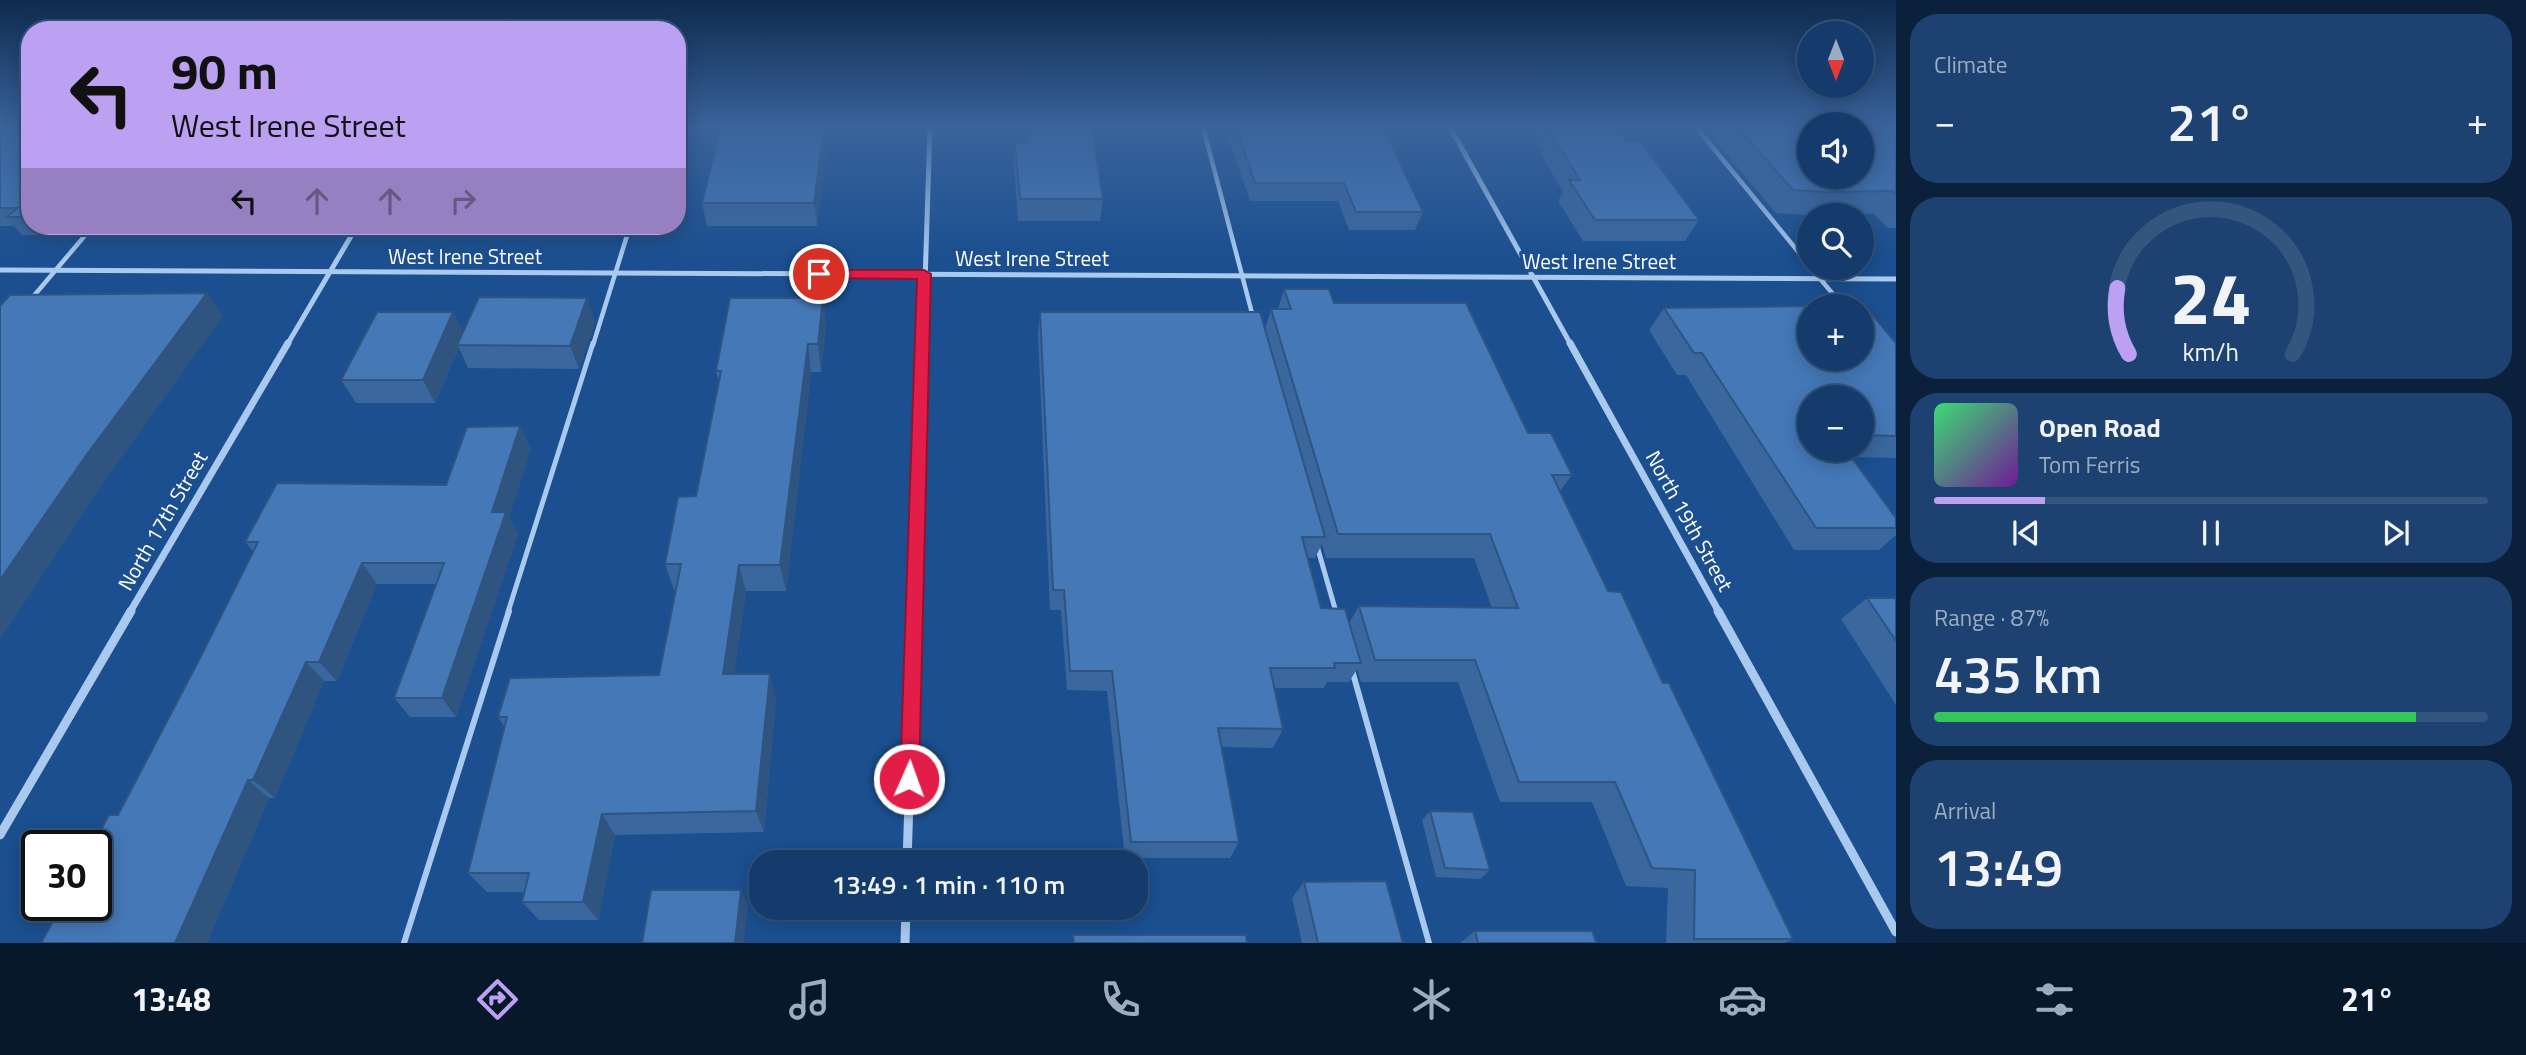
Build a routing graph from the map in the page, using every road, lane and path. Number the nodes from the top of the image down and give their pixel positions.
1 (928, 171) edge
2 (1215, 171) edge
3 (1475, 171) edge
4 (1732, 171) edge
5 (86, 235) edge
6 (352, 235) edge
7 (628, 235) edge
8 (1797, 251) edge
9 (0, 270) edge
10 (56, 271) junction
11 (329, 272) junction
12 (616, 273) junction
13 (924, 274) junction
14 (1242, 276) junction
15 (1534, 277) junction
16 (1797, 279) edge
17 (1874, 279) edge
18 (1896, 279) edge
19 (1821, 280) edge
20 (1833, 294) edge
21 (29, 302) edge
22 (1254, 320) edge
23 (1313, 532) edge
24 (1339, 625) edge
25 (1351, 665) edge
26 (0, 835) edge
27 (907, 850) edge
28 (906, 920) edge
29 (1896, 932) edge
30 (404, 943) edge
31 (905, 943) edge
32 (1429, 943) edge

1 - 13 street
2 - 14 lane
3 - 15 street, North 19th Street
4 - 8 lane
5 - 10 lane
6 - 11 street, North 17th Street
7 - 12 lane
9 - 10 street, West Irene Street
10 - 11 street, West Irene Street
10 - 21 lane
11 - 12 street, West Irene Street
11 - 26 street, North 17th Street
12 - 13 street, West Irene Street
12 - 30 lane
13 - 14 street, West Irene Street
13 - 27 street
14 - 15 street, West Irene Street
14 - 22 lane
15 - 16 street, West Irene Street
15 - 29 street, North 19th Street
17 - 18 street, West Irene Street
19 - 20 lane
23 - 24 lane
25 - 32 lane
28 - 31 street

